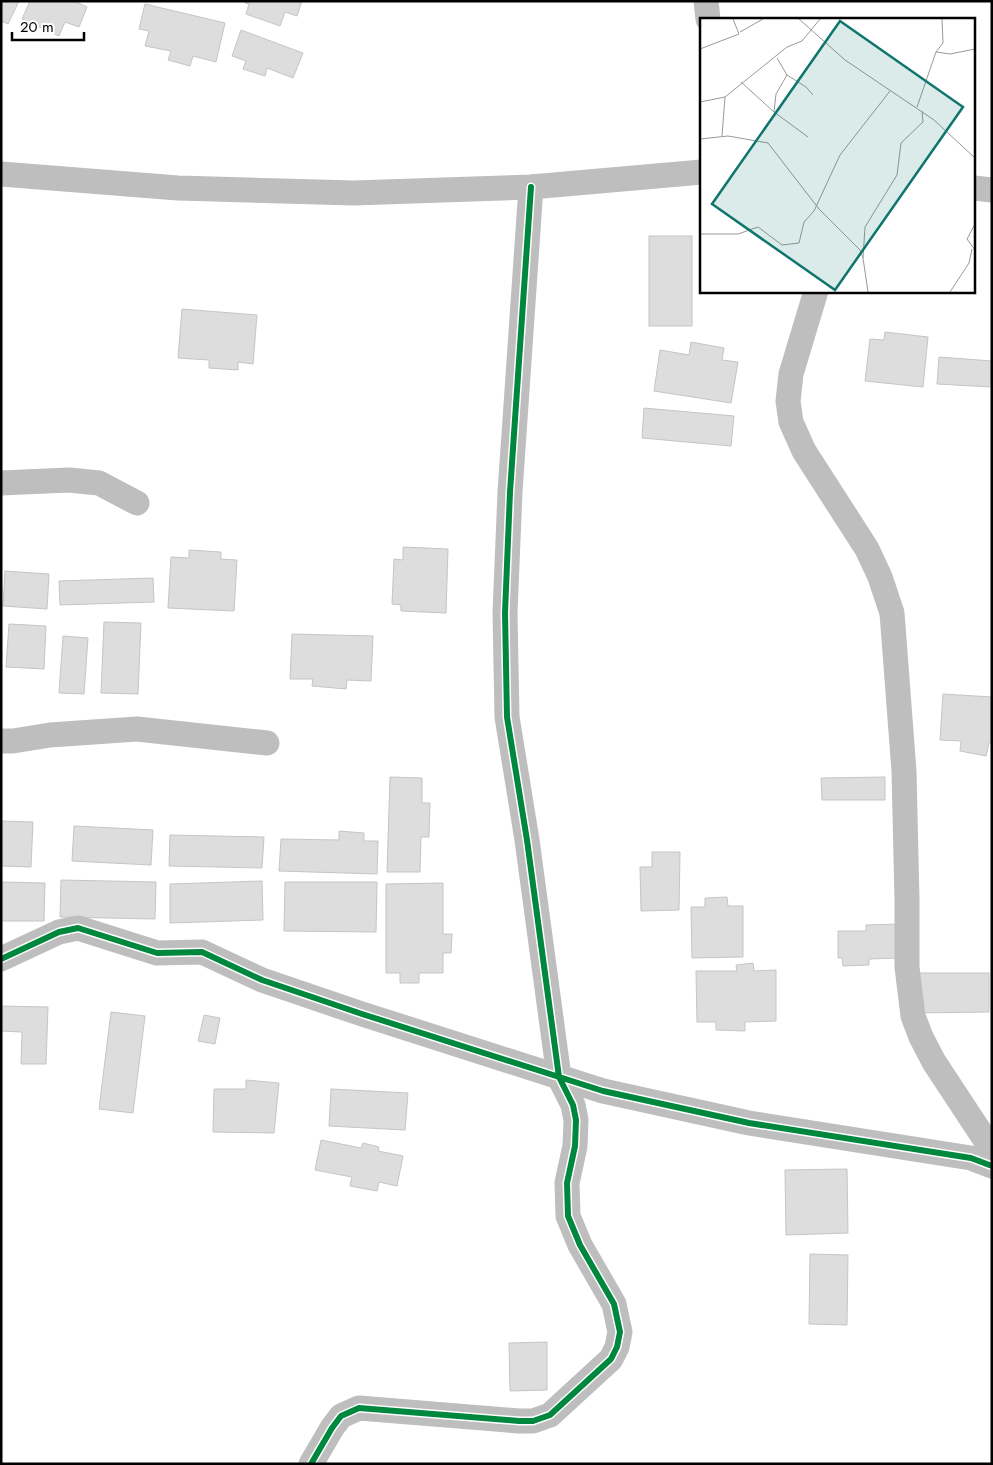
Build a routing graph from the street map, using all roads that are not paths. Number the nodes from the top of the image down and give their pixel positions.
1 (706, 1) edge
2 (708, 18) edge
3 (700, 172) edge
4 (1, 174) edge
5 (532, 187) junction
6 (976, 188) edge
7 (992, 190) edge
8 (816, 292) edge
9 (1, 483) edge
10 (137, 503) dead end
11 (1, 741) edge
12 (267, 743) dead end
13 (1, 958) edge
14 (559, 1077) junction
15 (992, 1150) edge
16 (992, 1166) edge
17 (311, 1464) edge

1 - 2 street
3 - 5 street
4 - 5 street
5 - 14 street
6 - 7 street
8 - 15 street
9 - 10 street
11 - 12 street
13 - 14 street
14 - 16 street
14 - 17 street

